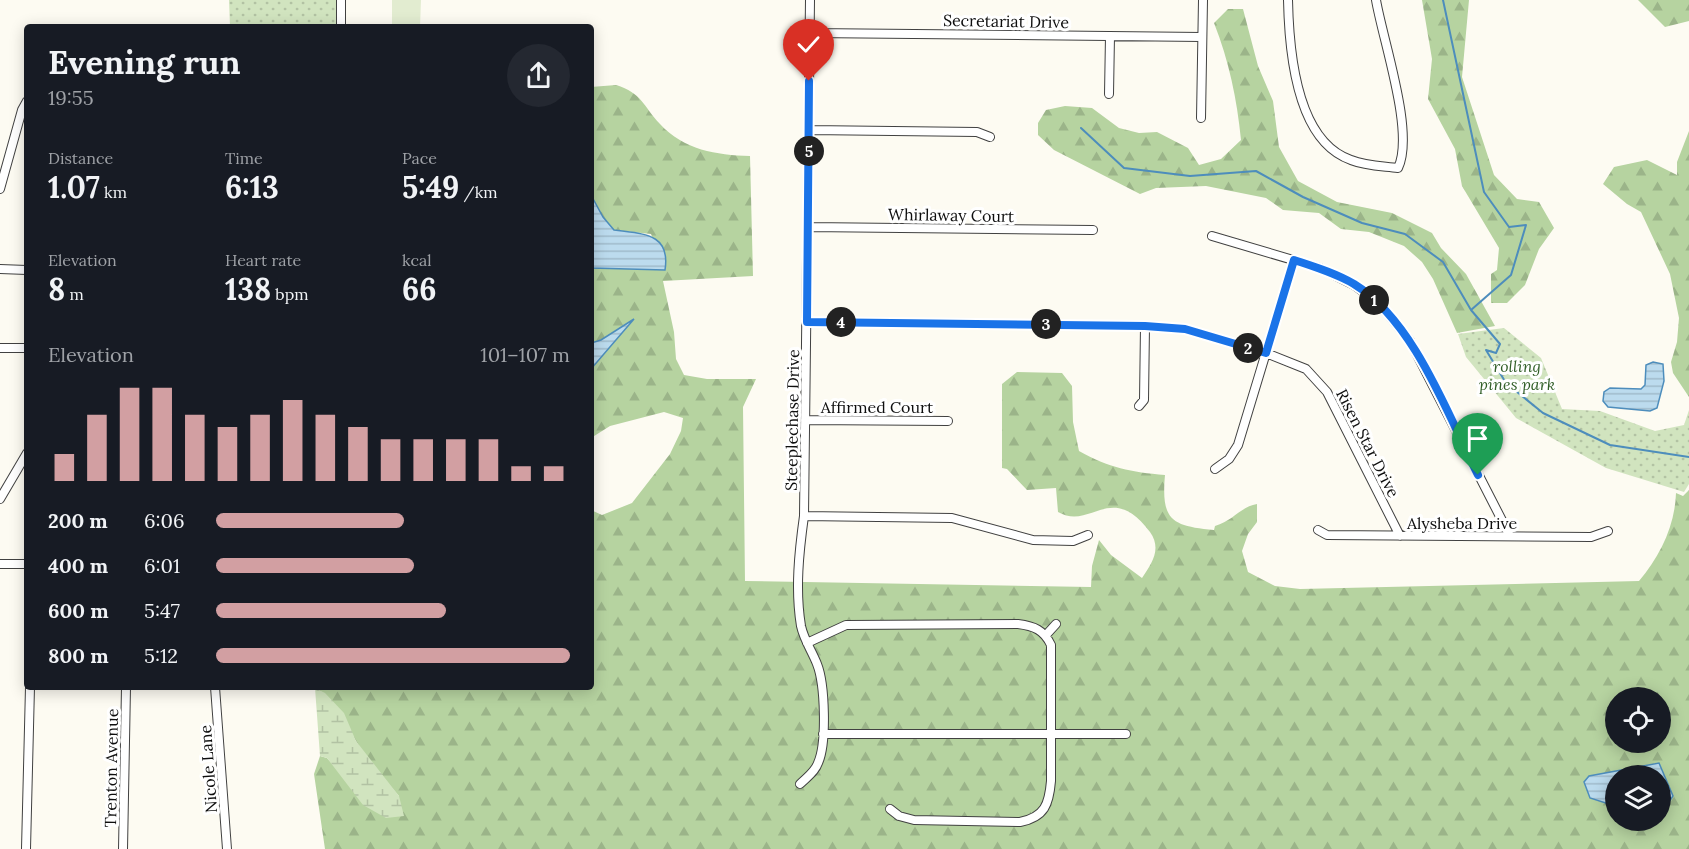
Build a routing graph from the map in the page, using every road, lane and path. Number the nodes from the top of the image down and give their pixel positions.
1 (341, 0) edge
2 (810, 0) edge
3 (1203, 0) edge
4 (1288, 0) edge
5 (1376, 0) edge
6 (341, 24) edge
7 (810, 33) junction
8 (1110, 36) junction
9 (1202, 37) junction
10 (1109, 94) dead end
11 (24, 106) edge
12 (1201, 118) dead end
13 (809, 130) junction
14 (990, 137) dead end
15 (0, 189) edge
16 (808, 227) junction
17 (1093, 230) dead end
18 (1212, 236) dead end
19 (1294, 260) junction
20 (0, 269) edge
21 (24, 270) edge
22 (807, 322) junction
23 (1145, 326) junction
24 (0, 348) edge
25 (24, 348) edge
26 (1266, 353) junction
27 (1139, 406) dead end
28 (805, 420) junction
29 (948, 421) dead end
30 (24, 458) edge
31 (1215, 469) dead end
32 (0, 499) edge
33 (804, 516) junction
34 (1318, 530) dead end
35 (1608, 531) dead end
36 (1088, 535) dead end
37 (1400, 536) junction
38 (1510, 537) junction
39 (0, 564) edge
40 (24, 564) edge
41 (1056, 624) dead end
42 (1046, 635) junction
43 (807, 643) junction
44 (30, 690) edge
45 (126, 690) edge
46 (215, 690) edge
47 (823, 734) junction
48 (1126, 734) dead end
49 (1051, 735) junction
50 (801, 784) dead end
51 (890, 809) dead end
52 (26, 849) edge
53 (123, 849) edge
54 (227, 849) edge

1 - 6 street
2 - 7 street, Steeplechase Drive
3 - 9 street
4 - 5 street
7 - 8 street, Secretariat Drive
7 - 13 street, Steeplechase Drive
8 - 9 street, Secretariat Drive
8 - 10 street
9 - 12 street
11 - 15 street
13 - 14 street
13 - 16 street, Steeplechase Drive
16 - 17 street, Whirlaway Court
16 - 22 street, Steeplechase Drive
18 - 19 street
19 - 26 street
19 - 38 street
20 - 21 street
22 - 23 street, Risen Star Drive
22 - 28 street, Steeplechase Drive
23 - 26 street, Risen Star Drive
23 - 27 street
24 - 25 street
26 - 31 street
26 - 37 street, Risen Star Drive
28 - 29 street, Affirmed Court
28 - 33 street, Steeplechase Drive
30 - 32 street
33 - 36 street
33 - 43 street, Steeplechase Drive
34 - 37 street, Alysheba Drive
35 - 38 street, Alysheba Drive
37 - 38 street, Alysheba Drive
39 - 40 street
41 - 42 street
42 - 43 street
42 - 49 street
43 - 47 street, Steeplechase Drive
44 - 52 street
45 - 53 street, Trenton Avenue
46 - 54 street, Nicole Lane
47 - 49 street
47 - 50 street, Steeplechase Drive
48 - 49 street
49 - 51 street

